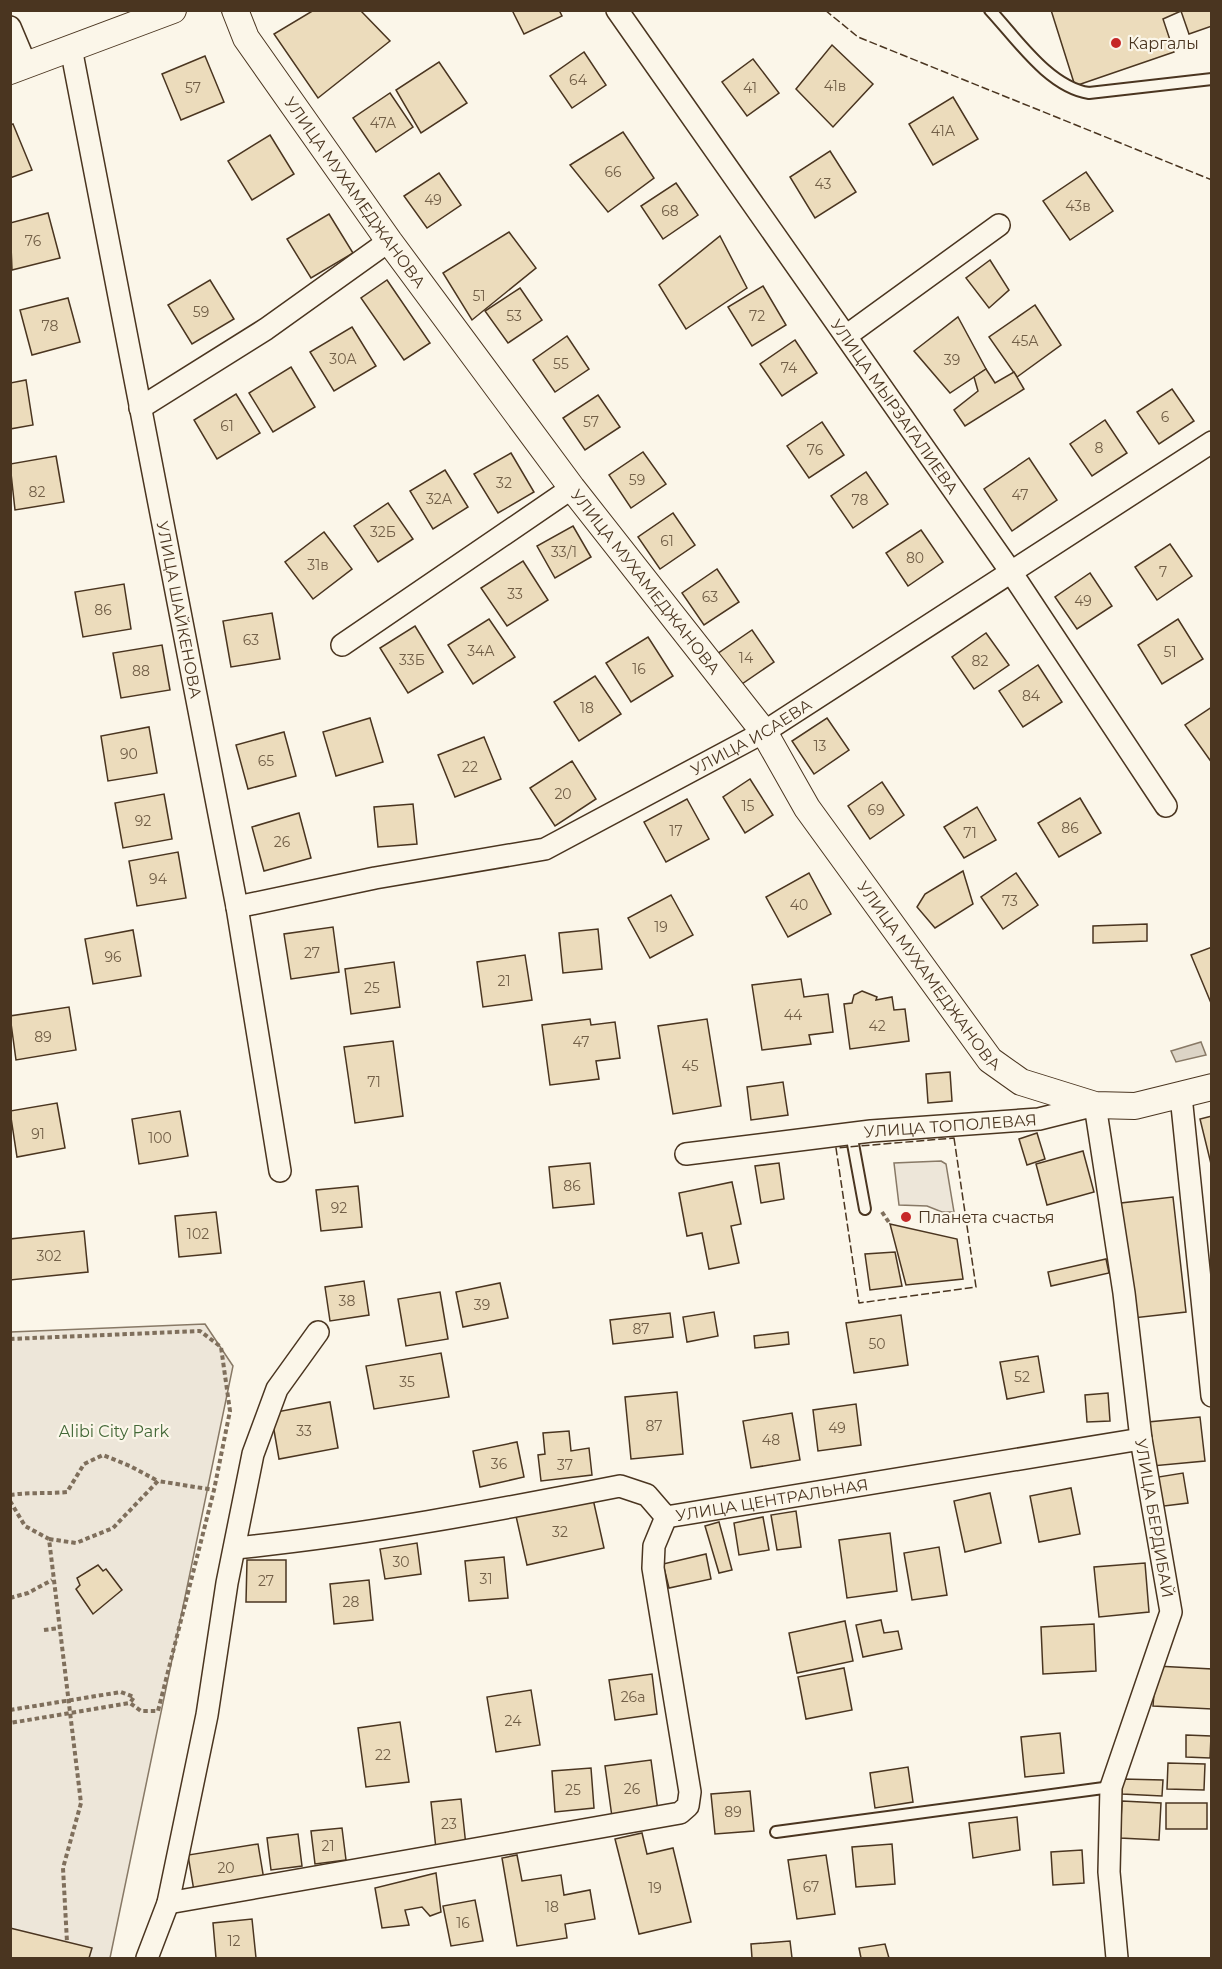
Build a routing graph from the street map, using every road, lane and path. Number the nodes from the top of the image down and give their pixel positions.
1 (173, 10) edge
2 (235, 10) edge
3 (617, 10) edge
4 (990, 10) edge
5 (10, 27) edge
6 (71, 48) junction
7 (18, 68) edge
8 (1212, 79) edge
9 (999, 225) dead end
10 (389, 241) junction
11 (846, 336) junction
12 (140, 408) junction
13 (1212, 442) edge
14 (572, 488) junction
15 (1011, 572) junction
16 (342, 645) dead end
17 (764, 732) junction
18 (1166, 806) dead end
19 (237, 907) junction
20 (1212, 1087) edge
21 (1181, 1096) junction
22 (1095, 1105) junction
23 (851, 1134) junction
24 (686, 1154) dead end
25 (280, 1171) dead end
26 (866, 1209) dead end
27 (318, 1332) dead end
28 (10, 1340) edge
29 (1212, 1396) edge
30 (1141, 1439) junction
31 (158, 1482) junction
32 (214, 1490) junction
33 (10, 1495) edge
34 (10, 1501) edge
35 (666, 1517) junction
36 (49, 1539) junction
37 (236, 1548) junction
38 (52, 1580) junction
39 (10, 1598) edge
40 (59, 1628) junction
41 (44, 1630) dead end
42 (68, 1701) junction
43 (130, 1703) junction
44 (10, 1710) edge
45 (70, 1713) junction
46 (10, 1723) edge
47 (1111, 1787) junction
48 (776, 1832) dead end
49 (168, 1903) junction
50 (67, 1942) dead end
51 (147, 1959) edge
52 (1117, 1959) edge

1 - 6 street
2 - 10 street, УЛИЦА МУХАМЕДЖАНОВА
3 - 11 street, УЛИЦА МЫРЗАГАЛИЕВА
4 - 8 lane
5 - 7 street
6 - 7 street
6 - 12 street, УЛИЦА ШАЙКЕНОВА
9 - 11 street
10 - 12 street
10 - 14 street, УЛИЦА МУХАМЕДЖАНОВА
11 - 15 street, УЛИЦА МЫРЗАГАЛИЕВА
12 - 19 street, УЛИЦА ШАЙКЕНОВА
13 - 15 street, УЛИЦА ИСАЕВА
14 - 16 street
14 - 17 street, УЛИЦА МУХАМЕДЖАНОВА
15 - 17 street, УЛИЦА ИСАЕВА
15 - 18 street, УЛИЦА МЫРЗАГАЛИЕВА
17 - 19 street, УЛИЦА ИСАЕВА
17 - 22 street, УЛИЦА МУХАМЕДЖАНОВА
19 - 25 street, УЛИЦА ШАЙКЕНОВА
20 - 21 street, УЛИЦА ТОПОЛЕВАЯ
21 - 22 street, УЛИЦА ТОПОЛЕВАЯ
21 - 29 street
22 - 23 street, УЛИЦА ТОПОЛЕВАЯ
22 - 30 street, УЛИЦА БЕРДИБАЙ
23 - 24 street, УЛИЦА ТОПОЛЕВАЯ
23 - 26 lane
27 - 37 street
28 - 32 path
30 - 35 street, УЛИЦА ЦЕНТРАЛЬНАЯ
30 - 47 street, УЛИЦА БЕРДИБАЙ
31 - 32 path
31 - 33 path
31 - 36 path
32 - 43 path
34 - 36 path
35 - 37 street, УЛИЦА ЦЕНТРАЛЬНАЯ
35 - 49 street
36 - 38 path
37 - 49 street
38 - 39 path
38 - 40 path
40 - 41 path
40 - 42 path
42 - 43 path
42 - 44 path
42 - 45 path
43 - 45 path
45 - 46 path
45 - 50 path
47 - 48 lane
47 - 52 street, УЛИЦА БЕРДИБАЙ
49 - 51 street

